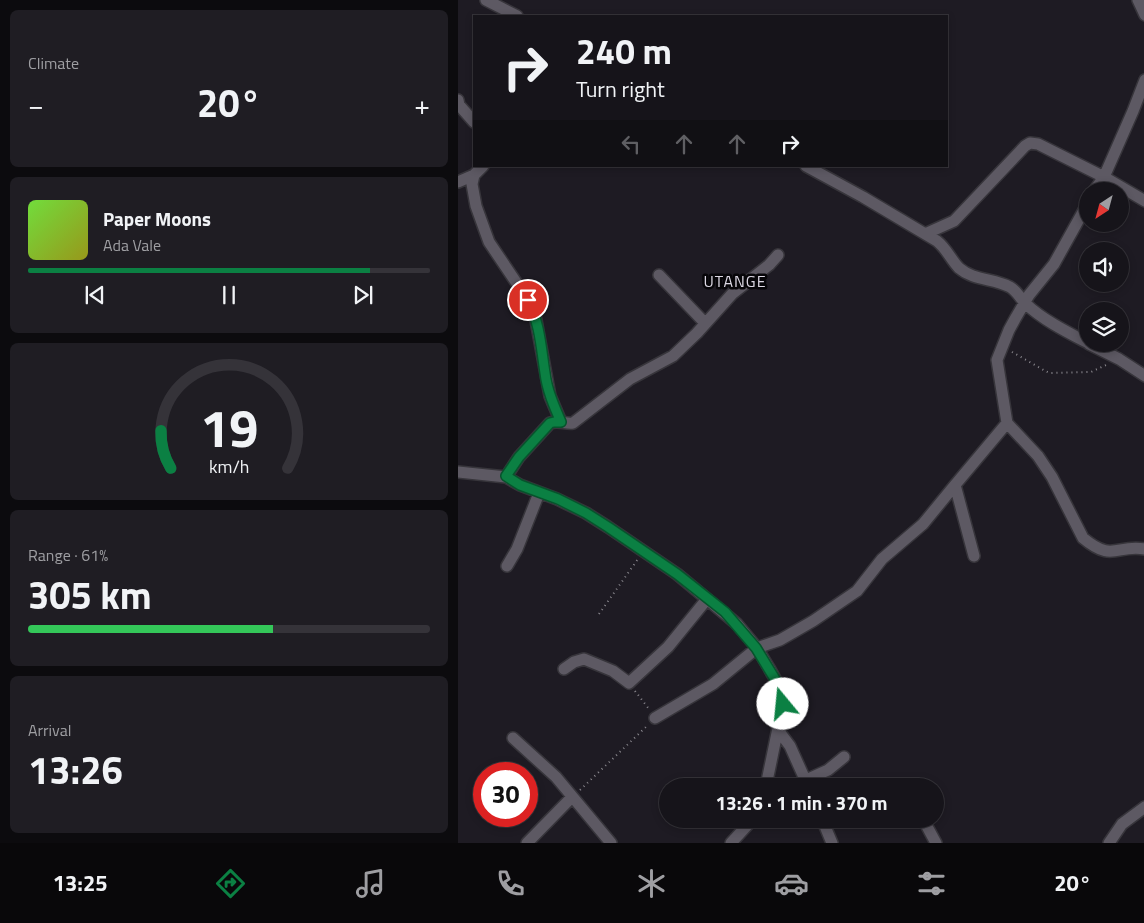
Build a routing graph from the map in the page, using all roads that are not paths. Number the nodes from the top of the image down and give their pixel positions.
1 (486, 0) edge
2 (1138, 0) edge
3 (515, 15) edge
4 (1144, 15) edge
5 (1144, 80) edge
6 (458, 104) edge
7 (473, 121) edge
8 (482, 167) edge
9 (808, 167) edge
10 (474, 176) junction
11 (1104, 177) junction
12 (458, 182) edge
13 (1100, 182) edge
14 (1144, 200) edge
15 (1079, 219) edge
16 (926, 234) junction
17 (778, 255) dead end
18 (659, 275) dead end
19 (1025, 303) junction
20 (705, 323) junction
21 (1079, 339) edge
22 (1105, 352) edge
23 (1144, 376) edge
24 (561, 422) junction
25 (1007, 423) junction
26 (458, 472) edge
27 (506, 476) junction
28 (955, 485) junction
29 (539, 493) junction
30 (1144, 549) edge
31 (974, 556) dead end
32 (507, 566) dead end
33 (707, 600) junction
34 (756, 648) junction
35 (564, 669) dead end
36 (655, 718) road end
37 (778, 730) junction
38 (513, 738) dead end
39 (844, 757) dead end
40 (768, 778) edge
41 (805, 778) edge
42 (815, 778) edge
43 (572, 797) junction
44 (1144, 807) edge
45 (745, 828) edge
46 (826, 828) edge
47 (928, 828) edge
48 (527, 843) edge
49 (611, 843) edge
50 (731, 843) edge
51 (832, 843) edge
52 (936, 843) edge
53 (1109, 843) edge

1 - 3 street
2 - 4 street
5 - 11 street
6 - 7 street
8 - 10 street
9 - 16 street
10 - 12 street
10 - 24 street
11 - 13 street
11 - 14 street
11 - 16 street
15 - 19 street
16 - 19 street
17 - 20 street
18 - 20 street
19 - 21 street
19 - 25 street
20 - 24 street
22 - 23 street
24 - 27 street
25 - 28 street
25 - 30 street
26 - 27 street
27 - 29 street
28 - 31 street
28 - 34 street
29 - 32 street
29 - 33 street
33 - 34 street
33 - 35 street
34 - 36 street
34 - 37 street
37 - 40 street
37 - 41 street
38 - 43 street
39 - 42 street
43 - 48 street
43 - 49 street
44 - 53 street
45 - 50 street
46 - 51 street
47 - 52 street

